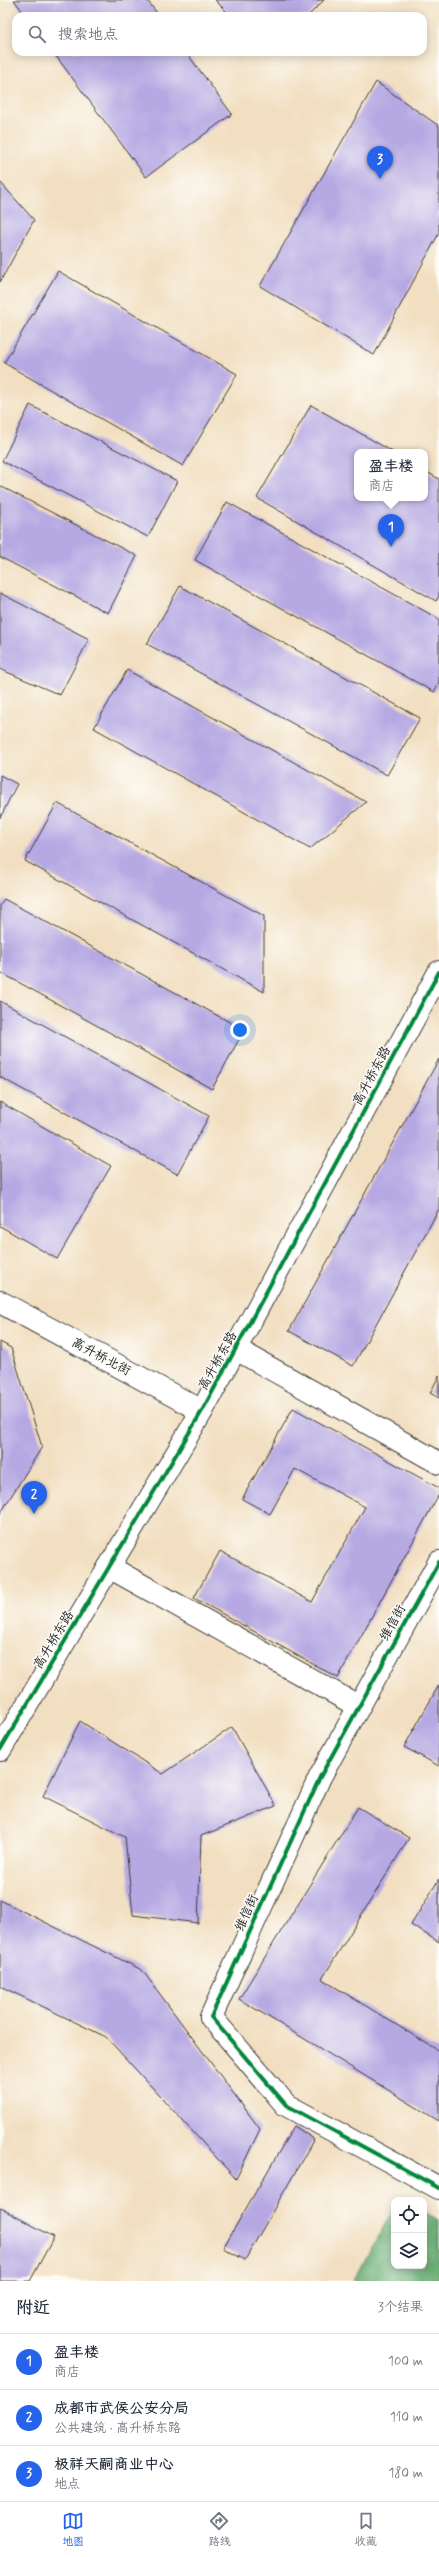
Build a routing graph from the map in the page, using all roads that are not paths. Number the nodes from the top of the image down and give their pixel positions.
1 (439, 972) edge
2 (0, 1302) edge
3 (236, 1349) junction
4 (202, 1411) junction
5 (439, 1463) edge
6 (439, 1562) edge
7 (109, 1567) junction
8 (358, 1706) junction
9 (0, 1750) edge
10 (439, 2188) edge

1 - 3 street, 高升桥东路
2 - 4 street, 高升桥北街
3 - 4 street, 高升桥东路
3 - 5 street
4 - 7 street, 高升桥东路
6 - 8 street, 维信街
7 - 8 street
7 - 9 street, 高升桥东路
8 - 10 street, 维信街

